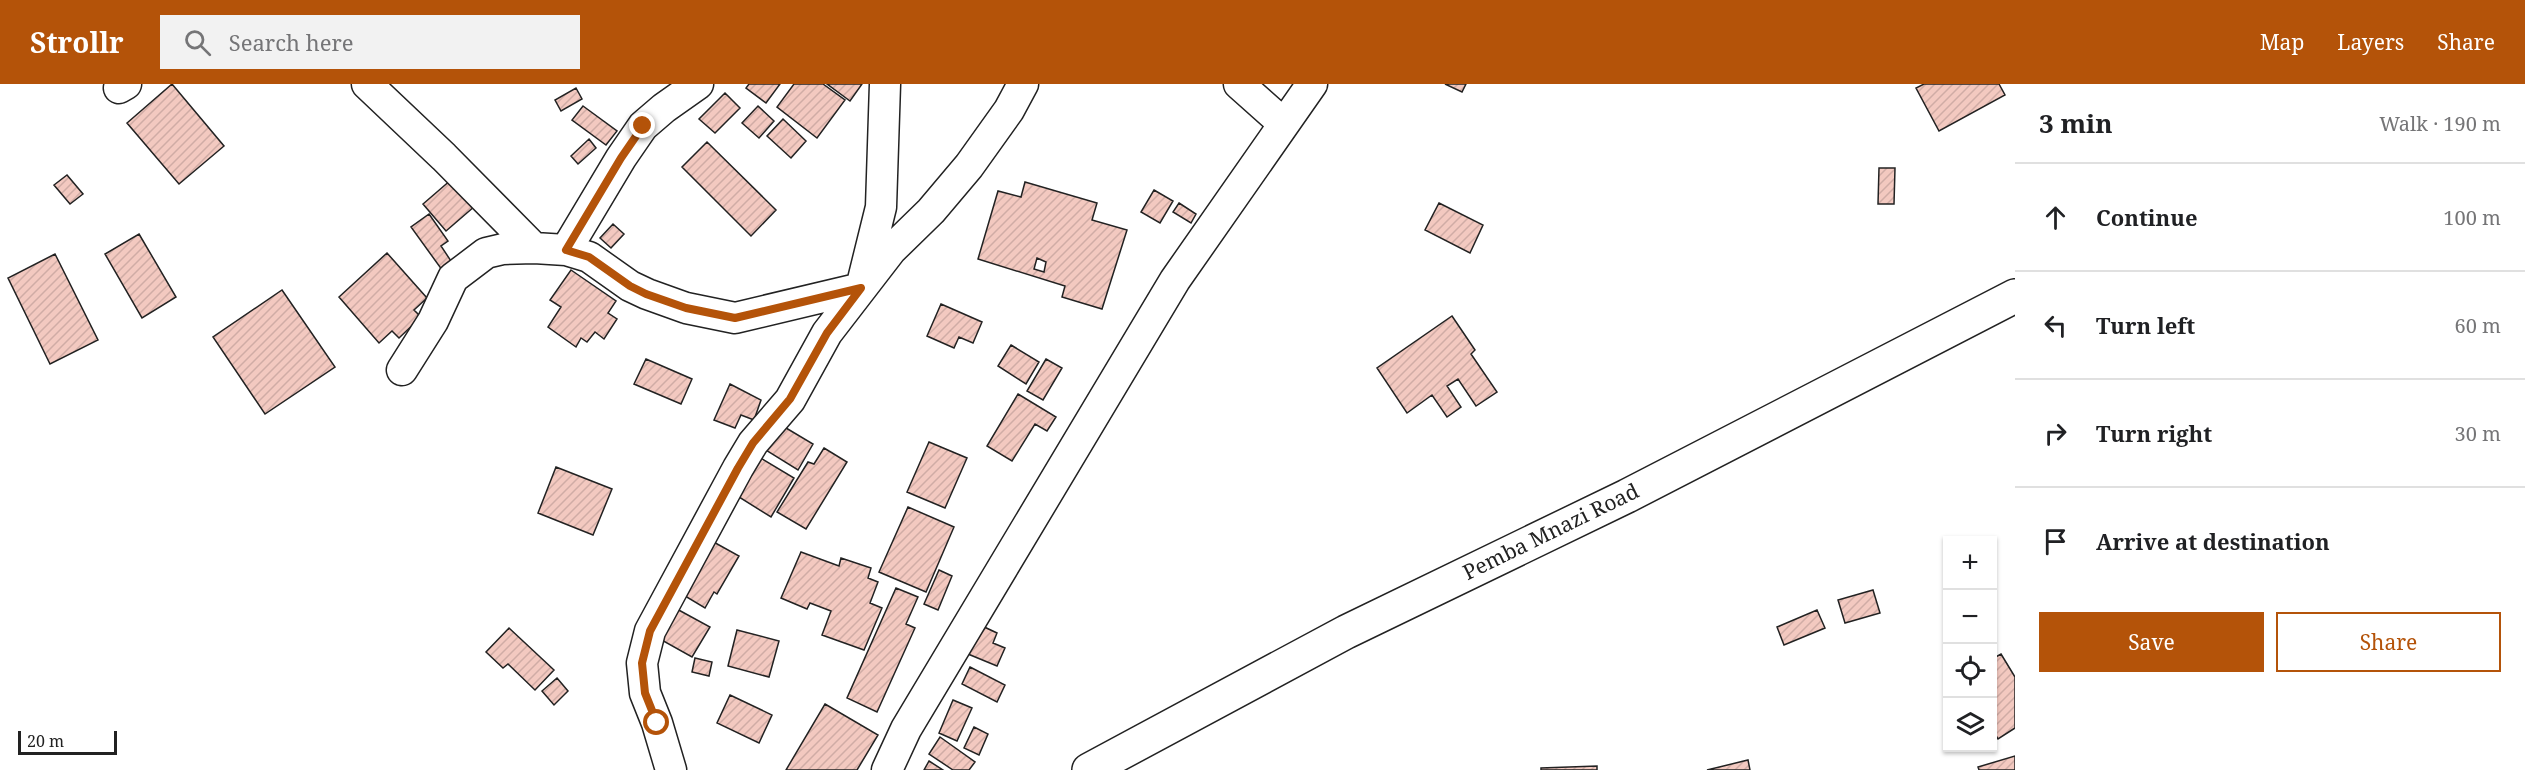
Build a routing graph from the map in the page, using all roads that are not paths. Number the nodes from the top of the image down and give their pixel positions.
1 (367, 84) edge
2 (698, 84) edge
3 (885, 84) edge
4 (1023, 84) edge
5 (1239, 84) edge
6 (1312, 84) edge
7 (1284, 124) junction
8 (534, 248) junction
9 (566, 250) junction
10 (861, 288) junction
11 (2015, 296) edge
12 (402, 370) dead end
13 (671, 770) edge
14 (887, 770) edge
15 (1089, 770) edge

1 - 8 street
2 - 9 street
3 - 10 street
4 - 10 street
5 - 7 street
6 - 7 street
7 - 14 street
8 - 9 street
8 - 12 street
9 - 10 street
10 - 13 street
11 - 15 main road, Pemba Mnazi Road

